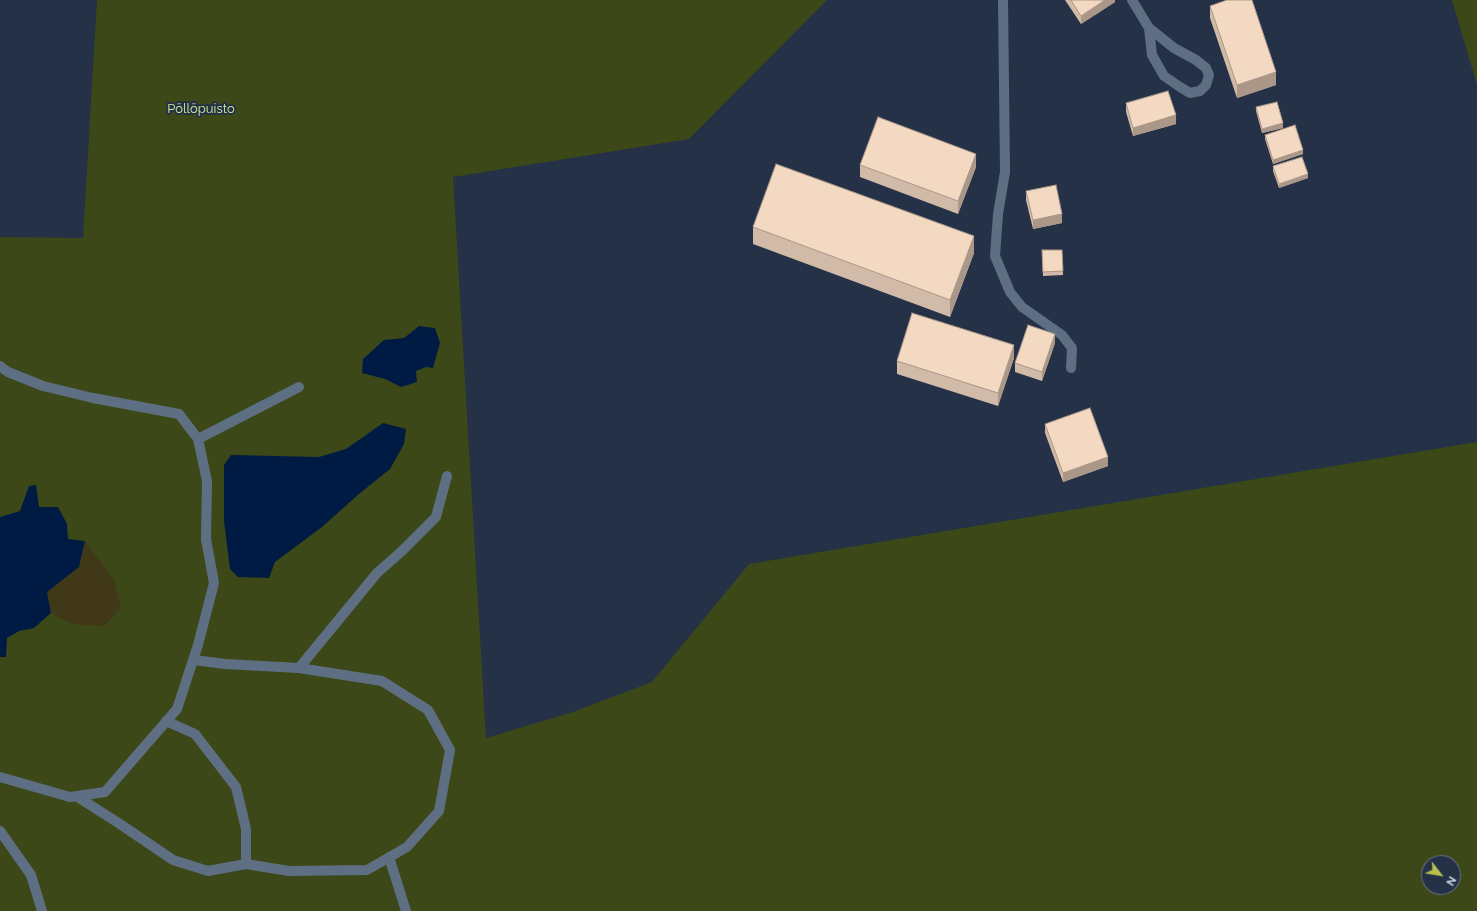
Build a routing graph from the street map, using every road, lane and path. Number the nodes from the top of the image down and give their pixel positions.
1 (1003, 0) edge
2 (1132, 0) edge
3 (1149, 28) junction
4 (0, 366) edge
5 (1071, 368) dead end
6 (299, 387) dead end
7 (198, 439) junction
8 (447, 476) dead end
9 (194, 660) junction
10 (299, 668) junction
11 (166, 721) junction
12 (0, 777) edge
13 (76, 796) junction
14 (0, 831) edge
15 (389, 857) junction
16 (246, 864) junction
17 (42, 911) edge
18 (406, 911) edge

1 - 5 street
2 - 3 street
3 - 3 street
4 - 7 street
6 - 7 street
7 - 9 street
8 - 10 street
9 - 10 street
9 - 11 street
10 - 15 street
11 - 13 street
11 - 16 street
12 - 13 street
13 - 16 street
14 - 17 street
15 - 16 street
15 - 18 street

